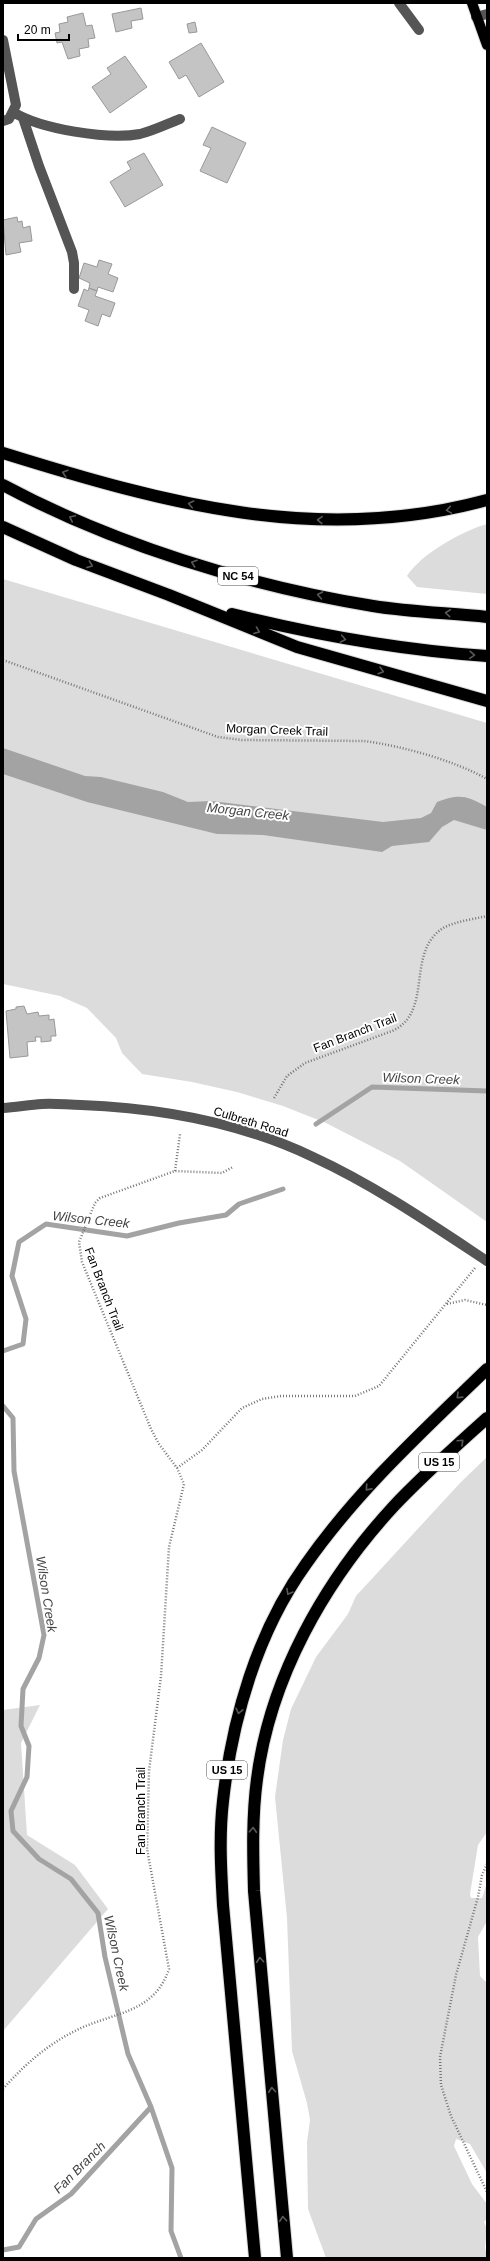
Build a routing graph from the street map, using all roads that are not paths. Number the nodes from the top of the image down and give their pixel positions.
1 (400, 3) edge
2 (472, 3) edge
3 (487, 14) edge
4 (476, 17) junction
5 (419, 30) dead end
6 (3, 40) edge
7 (487, 45) edge
8 (8, 118) edge
9 (23, 118) junction
10 (180, 119) dead end
11 (74, 289) dead end
12 (3, 454) edge
13 (3, 485) edge
14 (487, 500) edge
15 (3, 527) edge
16 (169, 595) junction
17 (487, 617) edge
18 (487, 656) edge
19 (487, 701) edge
20 (3, 1108) edge
21 (485, 1259) edge
22 (487, 1369) edge
23 (487, 1418) edge
24 (255, 2258) edge
25 (287, 2258) edge

1 - 5 street
2 - 4 main road
3 - 4 street
4 - 7 main road
6 - 8 street
8 - 9 street
9 - 10 street
9 - 11 street
14 -> 12 highway
17 -> 13 highway, NC 54
15 -> 16 highway
16 -> 18 highway
16 -> 19 highway
20 - 21 street, Culbreth Road
22 -> 24 highway, US 15
25 -> 23 highway, US 15

